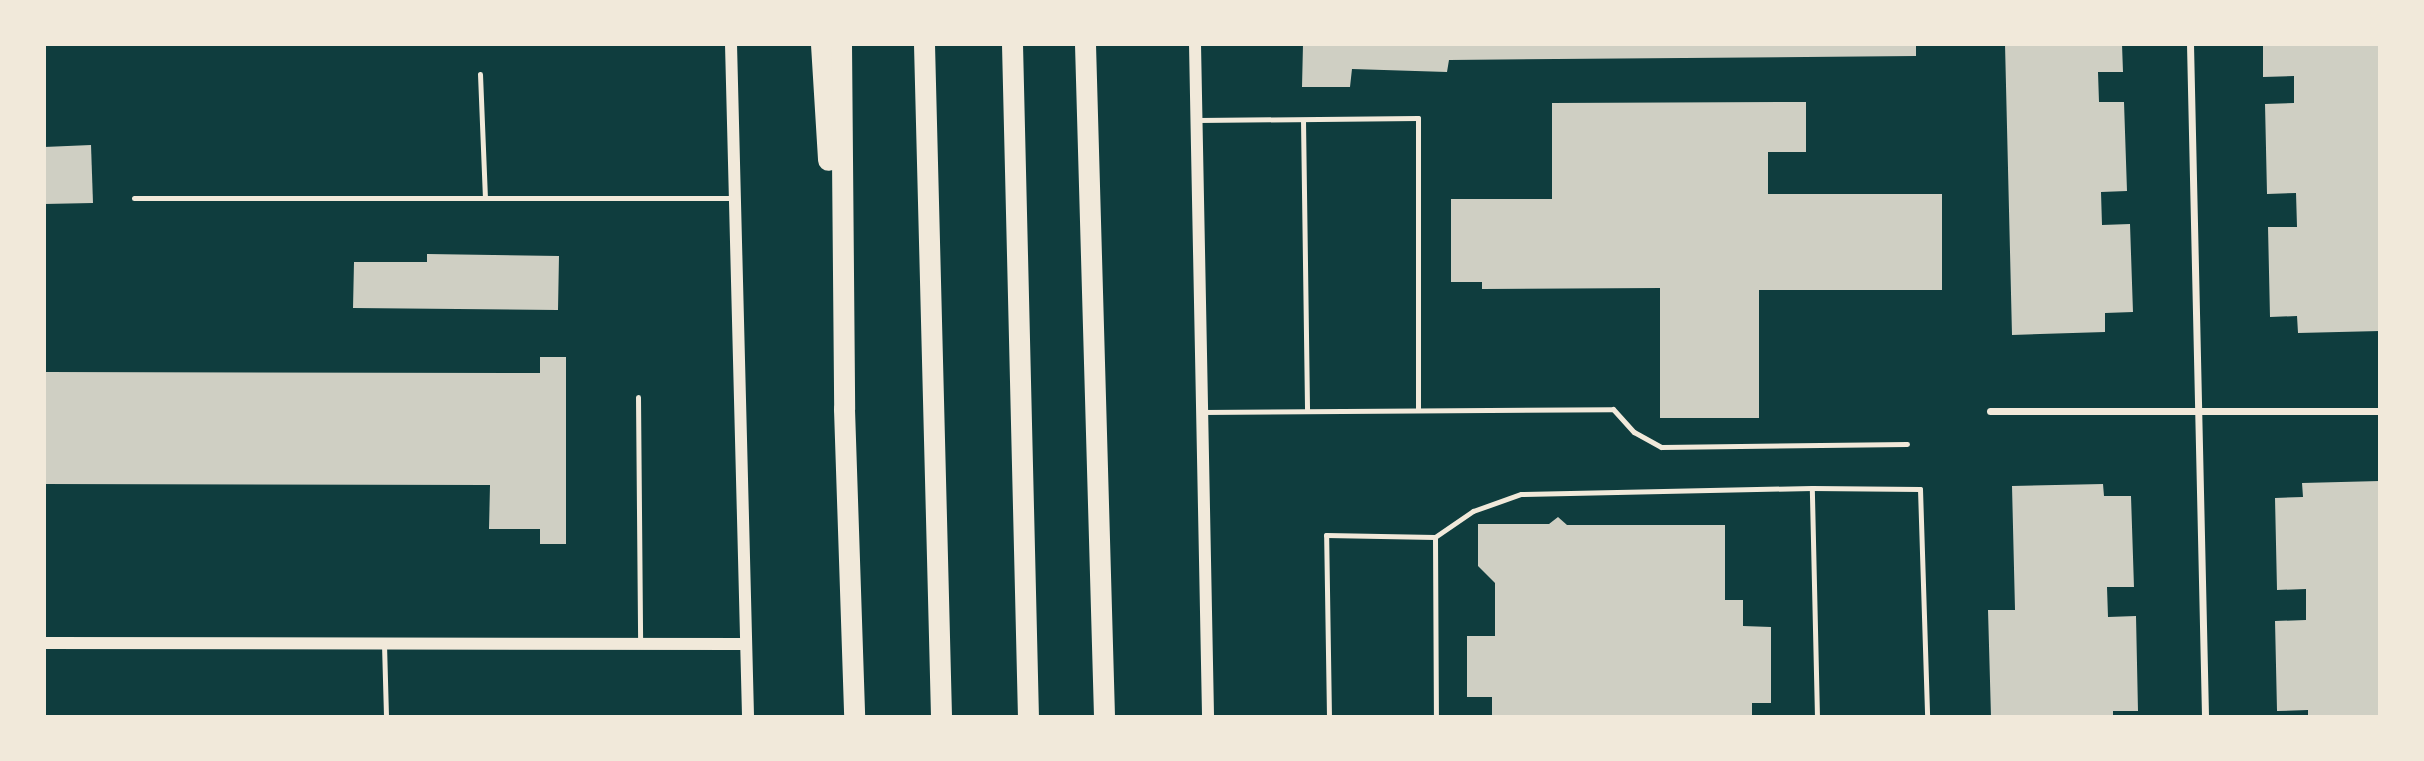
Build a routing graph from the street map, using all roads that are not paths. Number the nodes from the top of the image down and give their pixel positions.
1 (731, 44) edge
2 (821, 44) edge
3 (841, 44) edge
4 (924, 44) edge
5 (1012, 44) edge
6 (1084, 44) edge
7 (1195, 44) edge
8 (2190, 44) edge
9 (481, 74) dead end
10 (1197, 120) junction
11 (1303, 120) junction
12 (134, 198) dead end
13 (485, 198) junction
14 (736, 198) junction
15 (638, 397) dead end
16 (844, 410) junction
17 (1418, 410) junction
18 (1307, 411) junction
19 (1990, 411) dead end
20 (2380, 411) edge
21 (1202, 412) junction
22 (2196, 412) junction
23 (1907, 444) dead end
24 (1812, 488) junction
25 (1435, 537) junction
26 (44, 643) edge
27 (384, 644) junction
28 (640, 644) junction
29 (746, 644) junction
30 (386, 717) edge
31 (748, 717) edge
32 (854, 717) edge
33 (942, 717) edge
34 (1028, 717) edge
35 (1104, 717) edge
36 (1208, 717) edge
37 (1329, 717) edge
38 (1436, 717) edge
39 (1817, 717) edge
40 (1927, 717) edge
41 (2205, 717) edge

1 - 14 street
2 - 16 highway
3 - 16 highway
4 - 33 highway
5 - 34 highway
6 - 35 highway
7 - 10 street
8 - 22 street
9 - 13 lane
10 - 11 lane
10 - 21 street
11 - 17 lane
11 - 18 lane
12 - 13 lane
13 - 14 lane
14 - 29 street
15 - 28 lane
16 - 32 highway
17 - 18 lane
17 - 23 lane
18 - 21 lane
19 - 22 street
20 - 22 street
21 - 36 street
22 - 41 street
24 - 25 lane
24 - 39 lane
24 - 40 lane
25 - 37 lane
25 - 38 lane
26 - 27 street
27 - 28 street
27 - 30 lane
28 - 29 street
29 - 31 street

